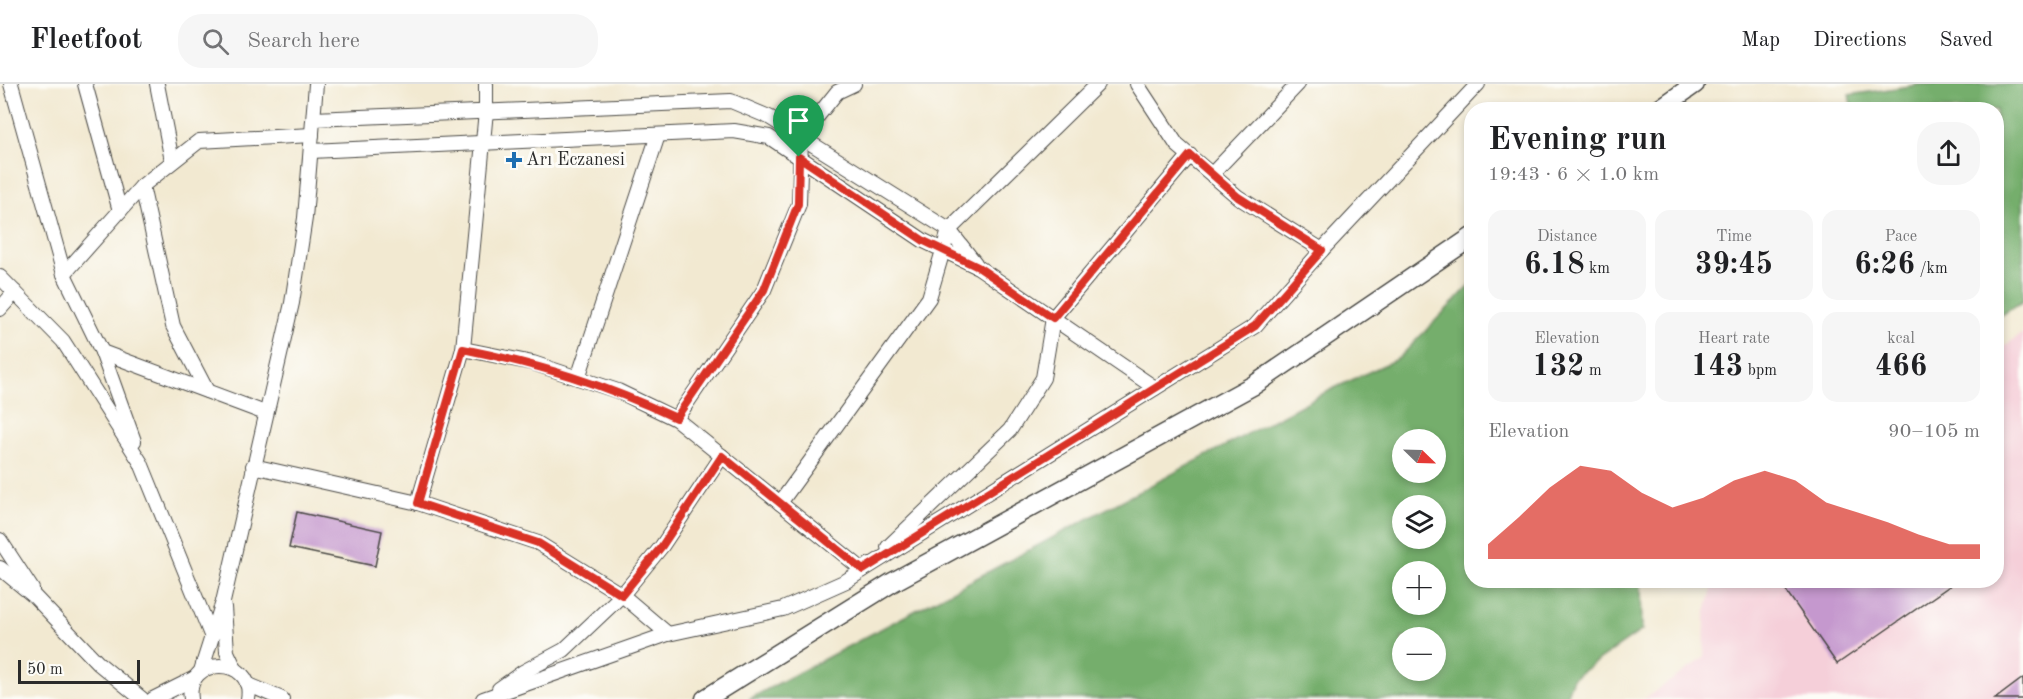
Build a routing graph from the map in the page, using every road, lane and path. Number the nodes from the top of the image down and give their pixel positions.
1 (11, 84) edge
2 (85, 84) edge
3 (157, 84) edge
4 (316, 84) edge
5 (486, 84) edge
6 (854, 84) edge
7 (1098, 84) edge
8 (1298, 84) edge
9 (1478, 84) edge
10 (1695, 84) edge
11 (1144, 87) edge
12 (1669, 102) edge
13 (486, 111) junction
14 (314, 119) junction
15 (312, 135) junction
16 (658, 135) junction
17 (801, 136) junction
18 (483, 144) junction
19 (311, 151) junction
20 (1190, 155) junction
21 (799, 157) junction
22 (172, 161) junction
23 (1212, 174) junction
24 (142, 186) junction
25 (120, 211) junction
26 (949, 230) junction
27 (1464, 242) edge
28 (943, 250) junction
29 (1322, 250) junction
30 (978, 267) junction
31 (64, 274) junction
32 (0, 277) edge
33 (15, 292) junction
34 (0, 309) edge
35 (1053, 318) junction
36 (463, 349) junction
37 (102, 352) junction
38 (578, 378) junction
39 (1155, 388) junction
40 (207, 391) junction
41 (265, 413) junction
42 (676, 418) junction
43 (722, 456) junction
44 (141, 463) junction
45 (253, 466) junction
46 (780, 502) junction
47 (418, 503) junction
48 (0, 540) edge
49 (863, 570) junction
50 (2, 571) edge
51 (622, 595) junction
52 (223, 602) junction
53 (41, 603) junction
54 (668, 634) junction
55 (211, 635) junction
56 (235, 669) junction
57 (198, 674) junction
58 (247, 684) junction
59 (484, 698) edge
60 (141, 699) edge
61 (153, 699) edge
62 (191, 699) edge
63 (248, 699) edge
64 (282, 699) edge
65 (705, 699) edge

1 - 31 street
2 - 25 street
3 - 22 street
4 - 14 street
5 - 13 street
6 - 17 street
7 - 26 street
8 - 23 street
9 - 29 street
10 - 12 street
11 - 20 street
13 - 14 street
13 - 17 street
13 - 18 street
14 - 15 street
15 - 19 street
15 - 22 street
16 - 18 street
16 - 21 street
16 - 38 street
17 - 21 street
17 - 26 street
18 - 19 street
18 - 36 street
19 - 41 street
20 - 23 street
20 - 35 street
21 - 28 street
21 - 42 street
22 - 24 street
23 - 29 street
24 - 25 street
24 - 40 street
25 - 31 street
26 - 28 street
26 - 30 street
27 - 65 street
28 - 30 street
28 - 46 street
29 - 39 street
30 - 35 street
31 - 37 street
32 - 33 street
33 - 34 street
33 - 44 street
35 - 39 street
35 - 49 street
36 - 38 street
36 - 47 street
37 - 40 street
37 - 44 street
38 - 42 street
39 - 49 street
40 - 41 street
41 - 45 street
42 - 43 street
43 - 46 street
43 - 51 street
44 - 55 street
45 - 47 street
45 - 52 street
46 - 49 street
47 - 51 street
48 - 53 street
49 - 54 street
50 - 53 street
51 - 54 street
51 - 59 street
52 - 55 street
52 - 56 street
53 - 60 street
54 - 59 street
55 - 57 street
56 - 57 street
56 - 58 street
57 - 61 street
57 - 62 street
58 - 63 street
58 - 64 street

